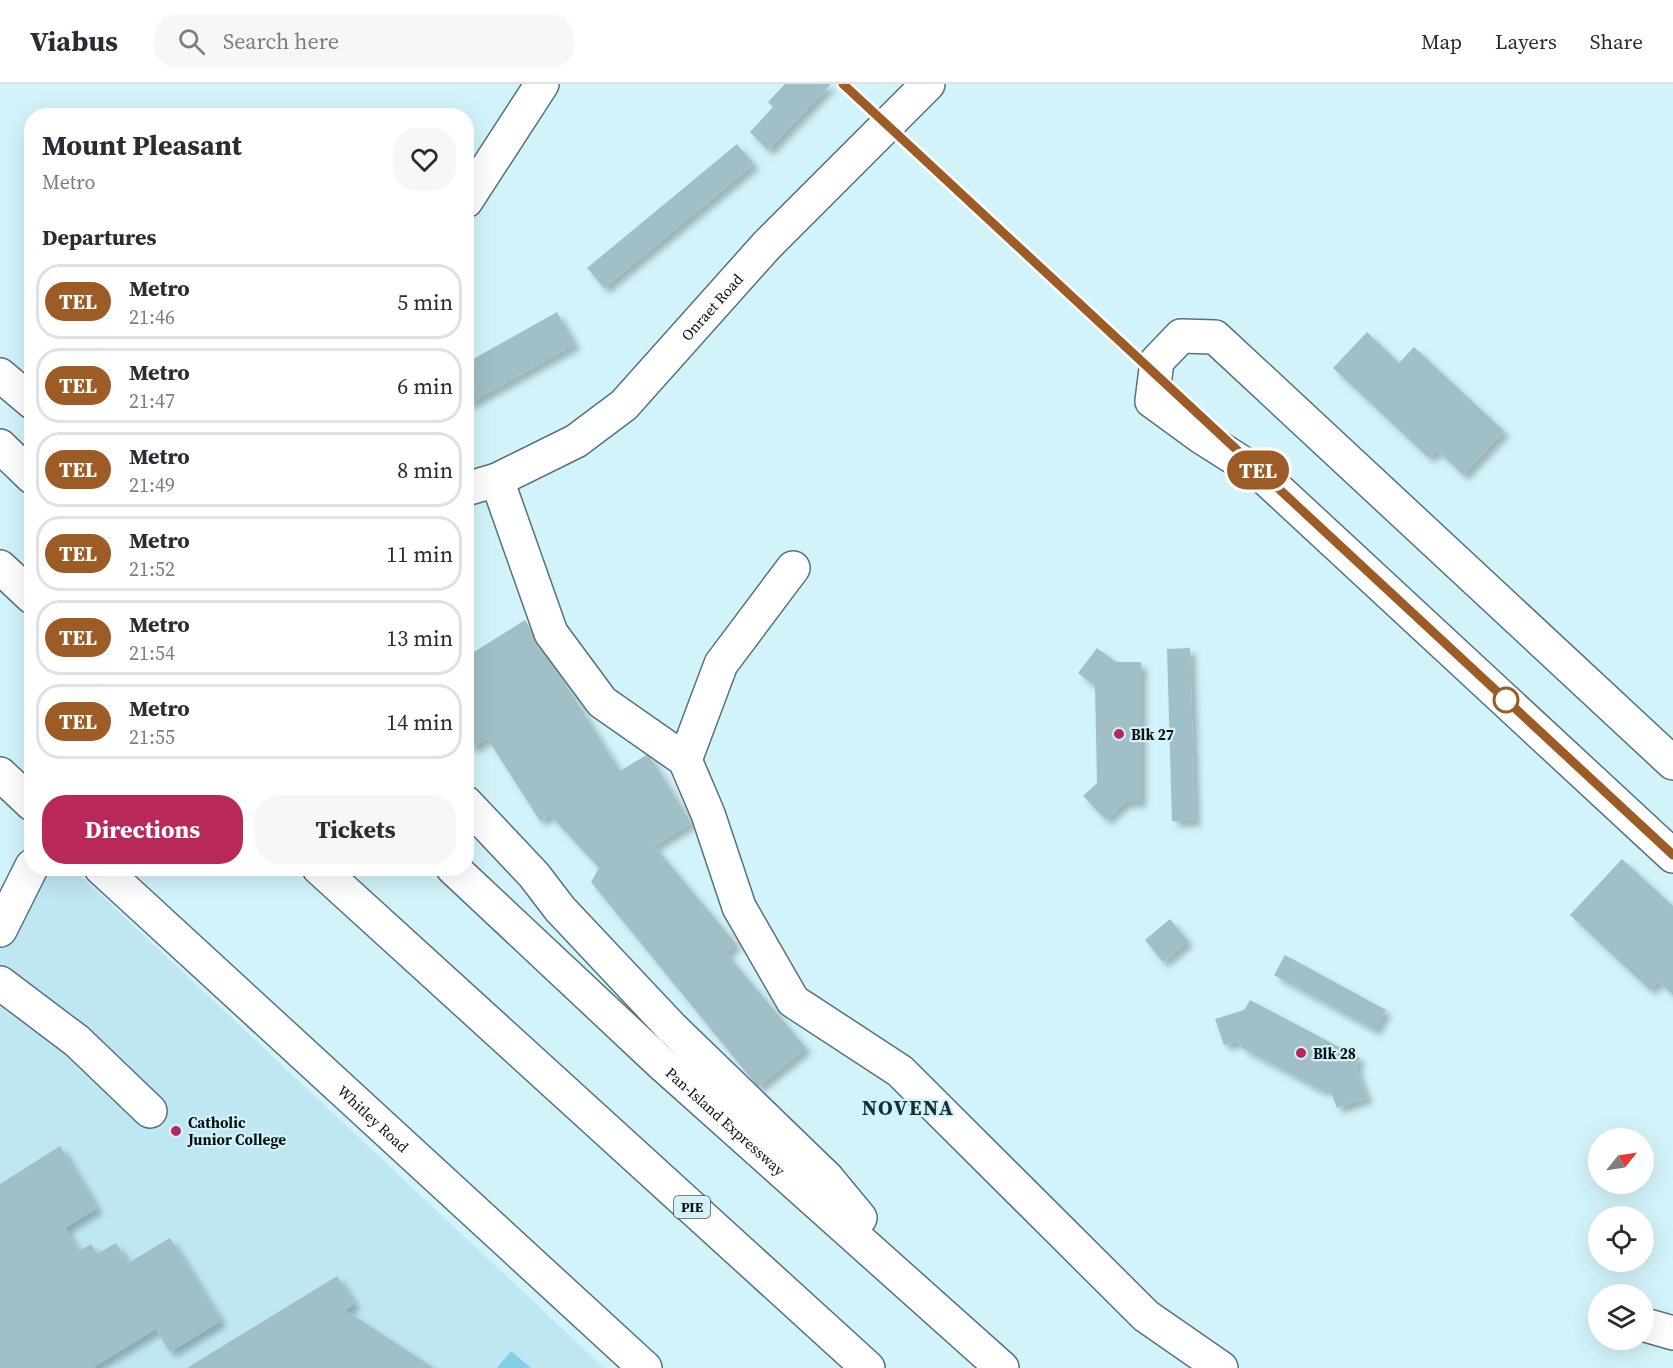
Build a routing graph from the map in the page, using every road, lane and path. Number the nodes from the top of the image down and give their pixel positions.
1 (542, 84) edge
2 (928, 84) edge
3 (474, 189) edge
4 (0, 375) edge
5 (24, 395) edge
6 (0, 446) edge
7 (24, 469) edge
8 (482, 484) edge
9 (0, 567) edge
10 (793, 568) dead end
11 (24, 590) edge
12 (685, 760) junction
13 (1673, 763) edge
14 (0, 774) edge
15 (24, 796) edge
16 (474, 811) edge
17 (1673, 856) edge
18 (27, 876) edge
19 (110, 876) edge
20 (328, 876) edge
21 (462, 876) edge
22 (0, 930) edge
23 (0, 983) edge
24 (150, 1111) dead end
25 (928, 1300) junction
26 (645, 1368) edge
27 (868, 1368) edge
28 (1002, 1368) edge
29 (1221, 1368) edge

1 - 3 main road
2 - 8 main road, Onraet Road
4 - 5 main road
6 - 7 main road
8 - 12 main road
9 - 11 main road
10 - 12 main road
12 - 29 main road
13 - 17 main road
14 - 15 main road
16 - 25 main road
18 - 22 main road
19 - 26 main road, Whitley Road
20 - 27 main road, PIE
21 - 25 main road, Pan-Island Expressway
23 - 24 main road
25 - 28 main road, Pan-Island Expressway

